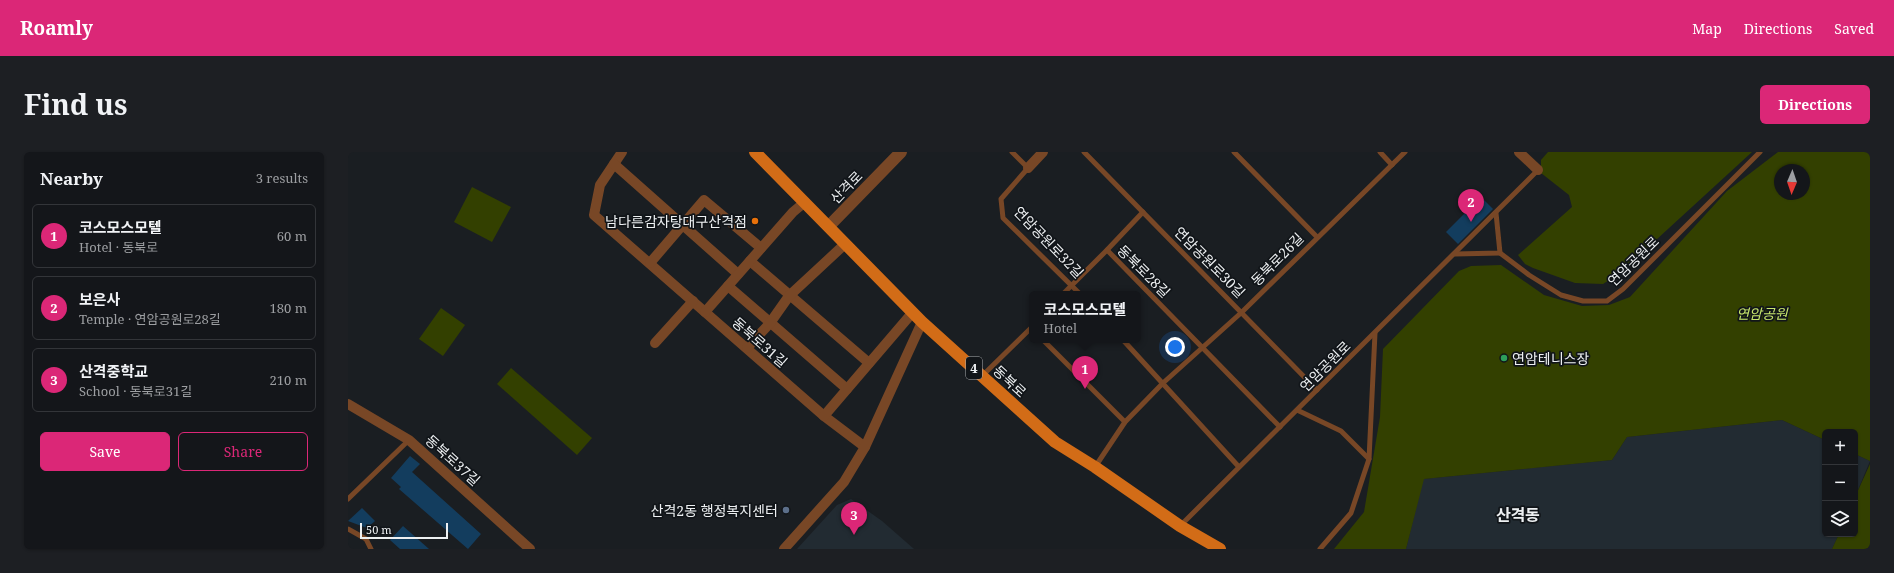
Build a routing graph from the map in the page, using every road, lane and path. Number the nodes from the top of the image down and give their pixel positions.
1 (622, 152) edge
2 (756, 152) edge
3 (901, 152) edge
4 (1012, 152) edge
5 (1043, 152) edge
6 (1084, 152) edge
7 (1234, 152) edge
8 (1380, 152) edge
9 (1405, 152) edge
10 (1519, 152) edge
11 (1760, 152) edge
12 (614, 164) junction
13 (1392, 165) junction
14 (1028, 168) junction
15 (1538, 170) joint
16 (806, 202) junction
17 (1142, 212) junction
18 (1496, 213) junction
19 (682, 224) junction
20 (829, 226) junction
21 (1317, 237) junction
22 (845, 244) junction
23 (761, 248) junction
24 (1107, 250) junction
25 (1500, 253) junction
26 (1455, 254) junction
27 (750, 262) junction
28 (650, 263) junction
29 (738, 274) junction
30 (1072, 285) junction
31 (728, 286) junction
32 (1066, 291) edge
33 (1077, 291) edge
34 (789, 296) junction
35 (693, 301) junction
36 (705, 312) junction
37 (913, 312) junction
38 (1242, 312) junction
39 (922, 322) junction
40 (770, 323) junction
41 (1029, 331) edge
42 (1375, 333) junction
43 (655, 343) dead end
44 (1046, 343) edge
45 (1126, 343) edge
46 (747, 348) junction
47 (1202, 348) junction
48 (869, 363) junction
49 (982, 376) junction
50 (1163, 383) junction
51 (847, 388) junction
52 (1317, 390) junction
53 (348, 404) edge
54 (1297, 410) junction
55 (824, 416) junction
56 (1125, 422) junction
57 (1280, 427) junction
58 (409, 440) junction
59 (865, 447) junction
60 (1370, 459) junction
61 (1095, 467) junction
62 (1239, 467) junction
63 (348, 499) edge
64 (1180, 526) junction
65 (348, 530) edge
66 (371, 549) edge
67 (530, 549) edge
68 (784, 549) edge
69 (1220, 549) edge
70 (1320, 549) edge

1 - 12 street, 동북로31길
2 - 16 main road, 동북로 / 4
3 - 20 street, 산격로
4 - 14 lane
5 - 14 street, 연암공원로32길
6 - 17 lane, 연암공원로30길
7 - 21 lane, 동북로26길
8 - 13 lane
9 - 13 lane, 동북로26길
10 - 15 street
11 - 25 lane, 연암공원로
12 - 19 street
12 - 28 street, 동북로31길
13 - 21 lane, 동북로26길
14 - 30 lane, 연암공원로32길
15 - 18 lane, 연암공원로
16 - 20 main road, 동북로 / 4
16 - 23 street
17 - 24 lane, 동북로28길
17 - 38 lane, 연암공원로30길
18 - 25 lane
18 - 26 lane, 연암공원로
19 - 23 street
19 - 28 street
19 - 29 street
20 - 22 main road, 동북로 / 4
21 - 38 lane, 동북로26길
22 - 34 street
22 - 37 main road, 동북로 / 4
23 - 27 street
24 - 30 lane, 동북로28길
24 - 47 lane, 동북로28길
25 - 26 lane
26 - 42 lane, 연암공원로
27 - 29 street
27 - 34 street
28 - 35 street, 동북로31길
29 - 31 street
30 - 32 lane, 동북로28길
30 - 33 lane, 연암공원로32길
31 - 36 street
31 - 40 street
34 - 40 street
34 - 48 street
35 - 36 street, 동북로31길
35 - 43 street
36 - 46 street, 동북로31길
37 - 39 main road, 동북로 / 4
37 - 48 street
38 - 47 lane, 동북로26길
38 - 52 lane, 연암공원로30길
39 - 49 main road, 동북로 / 4
39 - 59 street
40 - 46 street
40 - 51 street
41 - 49 lane
42 - 52 lane, 연암공원로
42 - 60 lane
44 - 56 lane
45 - 50 lane
46 - 55 street, 동북로31길
47 - 50 lane, 동북로26길
47 - 57 lane
48 - 51 street
49 - 61 main road, 동북로 / 4
50 - 56 lane, 동북로26길
50 - 62 lane
51 - 55 street
52 - 54 lane, 연암공원로
53 - 58 street, 동북로37길
54 - 57 lane, 연암공원로
54 - 60 lane, 연암공원로
55 - 59 street, 동북로31길
56 - 61 lane, 동북로26길
57 - 62 lane, 연암공원로
58 - 63 lane
58 - 67 street, 동북로37길
59 - 68 street
60 - 70 lane
61 - 64 main road, 동북로 / 4
62 - 64 lane, 연암공원로
64 - 69 main road, 동북로 / 4
65 - 66 lane

